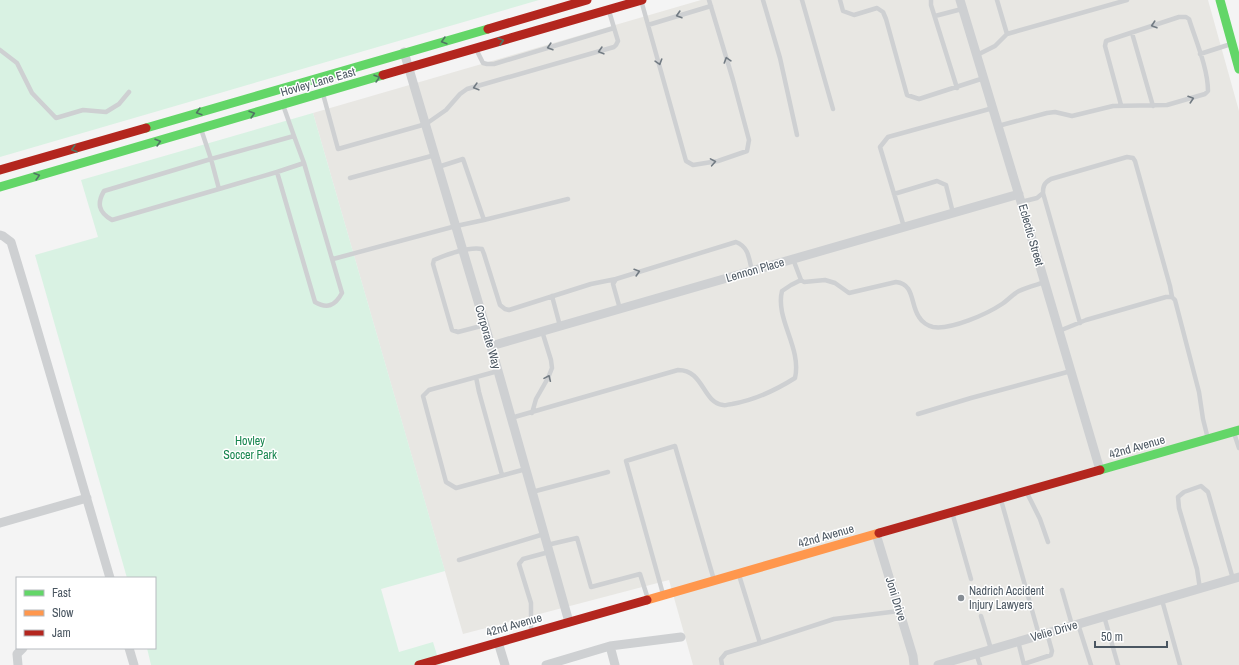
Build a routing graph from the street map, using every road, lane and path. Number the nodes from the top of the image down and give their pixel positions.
1 (587, 0) edge
2 (615, 0) edge
3 (642, 0) edge
4 (709, 0) edge
5 (763, 0) edge
6 (802, 0) edge
7 (840, 0) edge
8 (931, 0) edge
9 (997, 0) edge
10 (1127, 0) edge
11 (1220, 0) edge
12 (961, 4) edge
13 (711, 6) junction
14 (609, 10) junction
15 (935, 16) junction
16 (648, 25) junction
17 (614, 28) junction
18 (1132, 33) junction
19 (1007, 34) junction
20 (1232, 44) junction
21 (476, 49) junction
22 (0, 50) edge
23 (404, 52) junction
24 (1200, 54) junction
25 (977, 55) junction
26 (409, 68) junction
27 (1239, 68) edge
28 (984, 78) junction
29 (957, 88) junction
30 (129, 92) dead end
31 (263, 93) junction
32 (322, 94) junction
33 (283, 105) junction
34 (1121, 105) junction
35 (1153, 106) junction
36 (993, 108) junction
37 (833, 109) dead end
38 (426, 124) junction
39 (998, 126) junction
40 (201, 129) junction
41 (797, 135) dead end
42 (294, 136) junction
43 (435, 155) junction
44 (210, 159) junction
45 (304, 163) junction
46 (438, 167) junction
47 (0, 170) edge
48 (277, 172) junction
49 (350, 178) dead end
50 (0, 187) edge
51 (219, 188) junction
52 (1043, 193) junction
53 (894, 194) junction
54 (1020, 198) junction
55 (568, 199) dead end
56 (953, 213) junction
57 (484, 220) junction
58 (456, 226) junction
59 (904, 227) junction
60 (0, 235) edge
61 (463, 251) junction
62 (793, 259) junction
63 (333, 260) junction
64 (752, 271) junction
65 (616, 279) junction
66 (801, 280) junction
67 (1045, 282) junction
68 (552, 296) junction
69 (1172, 298) junction
70 (620, 309) junction
71 (1080, 323) junction
72 (485, 325) junction
73 (560, 326) junction
74 (1059, 330) junction
75 (542, 331) junction
76 (491, 346) junction
77 (498, 371) junction
78 (1071, 371) junction
79 (476, 377) junction
80 (532, 413) junction
81 (918, 414) dead end
82 (512, 418) junction
83 (1236, 431) edge
84 (1208, 439) junction
85 (1239, 448) edge
86 (526, 469) junction
87 (1100, 470) junction
88 (608, 472) dead end
89 (502, 475) junction
90 (1026, 491) junction
91 (532, 492) junction
92 (87, 498) junction
93 (1001, 498) junction
94 (952, 512) junction
95 (0, 523) edge
96 (544, 534) junction
97 (876, 534) junction
98 (1048, 542) dead end
99 (548, 549) junction
100 (458, 560) dead end
101 (739, 573) junction
102 (110, 577) edge
103 (972, 578) dead end
104 (1236, 578) edge
105 (714, 580) junction
106 (1200, 589) junction
107 (1062, 590) dead end
108 (663, 595) junction
109 (648, 599) junction
110 (1162, 600) junction
111 (899, 611) junction
112 (981, 616) dead end
113 (1104, 616) junction
114 (569, 622) junction
115 (1075, 625) junction
116 (531, 633) junction
117 (1043, 634) junction
118 (681, 637) dead end
119 (1018, 641) junction
120 (498, 642) junction
121 (760, 643) junction
122 (610, 646) junction
123 (22, 649) edge
124 (129, 649) edge
125 (991, 649) junction
126 (976, 653) junction
127 (1024, 664) edge
128 (18, 665) edge
129 (134, 665) edge
130 (419, 665) edge
131 (505, 665) edge
132 (546, 665) edge
133 (615, 665) edge
134 (722, 665) edge
135 (914, 665) edge
136 (941, 665) edge
137 (980, 665) edge
138 (1091, 665) edge
139 (1118, 665) edge
140 (1180, 665) edge

1 -> 23 street, Hovley Lane East
2 - 14 street
3 - 14 street, Hovley Lane East
3 - 16 lane
4 - 13 lane
5 - 41 lane
6 - 37 lane
7 - 29 lane
8 - 15 lane
9 - 19 lane
10 - 19 lane
11 - 20 street
12 - 15 lane
12 - 25 street, Eclectic Street
13 -> 16 lane
16 -> 13 lane
14 - 17 lane
21 -> 14 street, Hovley Lane East
15 - 29 lane
17 -> 21 lane
17 -> 38 lane
24 -> 18 lane
18 - 34 lane
18 - 35 lane
19 - 25 lane
20 - 24 lane
20 - 27 street
21 - 26 street, Hovley Lane East
22 - 30 lane
23 - 26 street, Corporate Way
23 - 31 street, Hovley Lane East
35 -> 24 lane
25 - 28 street, Eclectic Street
32 -> 26 street, Hovley Lane East
26 - 38 street, Corporate Way
28 - 29 lane
28 - 36 street, Eclectic Street
31 - 40 street
31 -> 47 street, Hovley Lane East
32 - 33 street, Hovley Lane East
32 - 38 lane
40 -> 33 street, Hovley Lane East
33 - 42 lane
34 - 35 lane
34 - 39 lane
36 - 39 street, Eclectic Street
36 - 53 lane
38 - 43 street, Corporate Way
39 - 54 street, Eclectic Street
40 - 44 lane
50 -> 40 street, Hovley Lane East
42 - 44 lane
42 - 45 lane
43 - 46 street, Corporate Way
43 - 49 lane
44 - 51 lane
44 - 51 lane
45 - 48 lane
45 - 63 lane
46 - 57 lane
46 - 58 street, Corporate Way
48 - 51 lane
48 - 63 lane
52 - 54 lane
52 - 69 lane
52 - 71 lane
53 - 56 lane
53 - 59 lane
54 - 56 street, Lennon Place
54 - 67 street, Eclectic Street
55 - 57 lane
56 - 59 street, Lennon Place
57 - 58 lane
58 - 61 street, Corporate Way
58 - 63 lane
59 - 62 street, Lennon Place
60 - 92 street
61 - 68 lane
61 - 72 street, Corporate Way
61 - 72 lane
62 - 64 street, Lennon Place
62 - 66 lane
65 -> 64 lane
64 - 70 street, Lennon Place
65 - 68 lane
65 - 70 lane
66 - 67 lane
66 - 80 lane
67 - 74 street, Eclectic Street
68 - 73 lane
69 - 71 lane
69 - 84 lane
70 - 73 street, Lennon Place
71 - 74 lane
72 - 76 street, Corporate Way
73 - 75 street, Lennon Place
74 - 78 street, Eclectic Street
75 - 76 street, Lennon Place
80 -> 75 lane
76 - 77 street, Corporate Way
77 - 79 lane
77 - 82 street, Corporate Way
78 - 81 lane
78 - 87 street, Eclectic Street
79 - 89 lane
79 - 89 lane
80 - 82 lane
82 - 86 street, Corporate Way
83 - 84 street, 42nd Avenue
83 - 85 lane
84 - 87 street, 42nd Avenue
86 - 89 lane
86 - 91 street, Corporate Way
87 - 90 street, 42nd Avenue
88 - 91 lane
90 - 93 street, 42nd Avenue
90 - 98 lane
91 - 96 street, Corporate Way
92 - 95 street
92 - 102 street
93 - 94 street, 42nd Avenue
93 - 117 lane
94 - 97 street, 42nd Avenue
94 - 103 lane
96 - 99 street, Corporate Way
96 - 100 lane
97 - 101 street, 42nd Avenue
97 - 111 street, Joni Drive
99 - 109 lane
99 - 114 street, Corporate Way
99 - 116 lane
101 - 105 street, 42nd Avenue
101 - 121 lane
104 - 106 street, Velie Drive
104 - 106 lane
105 - 108 street, 42nd Avenue
105 - 108 lane
106 - 110 street, Velie Drive
107 - 115 lane
108 - 109 street, 42nd Avenue
109 - 114 street, 42nd Avenue
110 - 113 street, Velie Drive
110 - 140 lane
111 - 121 lane
111 - 135 street, Joni Drive
112 - 125 lane
113 - 115 street, Velie Drive
113 - 139 lane
114 - 116 street, 42nd Avenue
115 - 117 street, Velie Drive
115 - 138 lane
116 - 120 street, 42nd Avenue
117 - 119 street, Velie Drive
117 - 127 lane
118 - 122 street
119 - 125 street, Velie Drive
119 - 127 lane
120 - 130 street, 42nd Avenue
120 - 131 street
121 - 134 lane
122 - 132 street
122 - 133 street
123 - 128 street
124 - 129 street
125 - 126 street, Velie Drive
126 - 136 street, Velie Drive
126 - 137 lane

